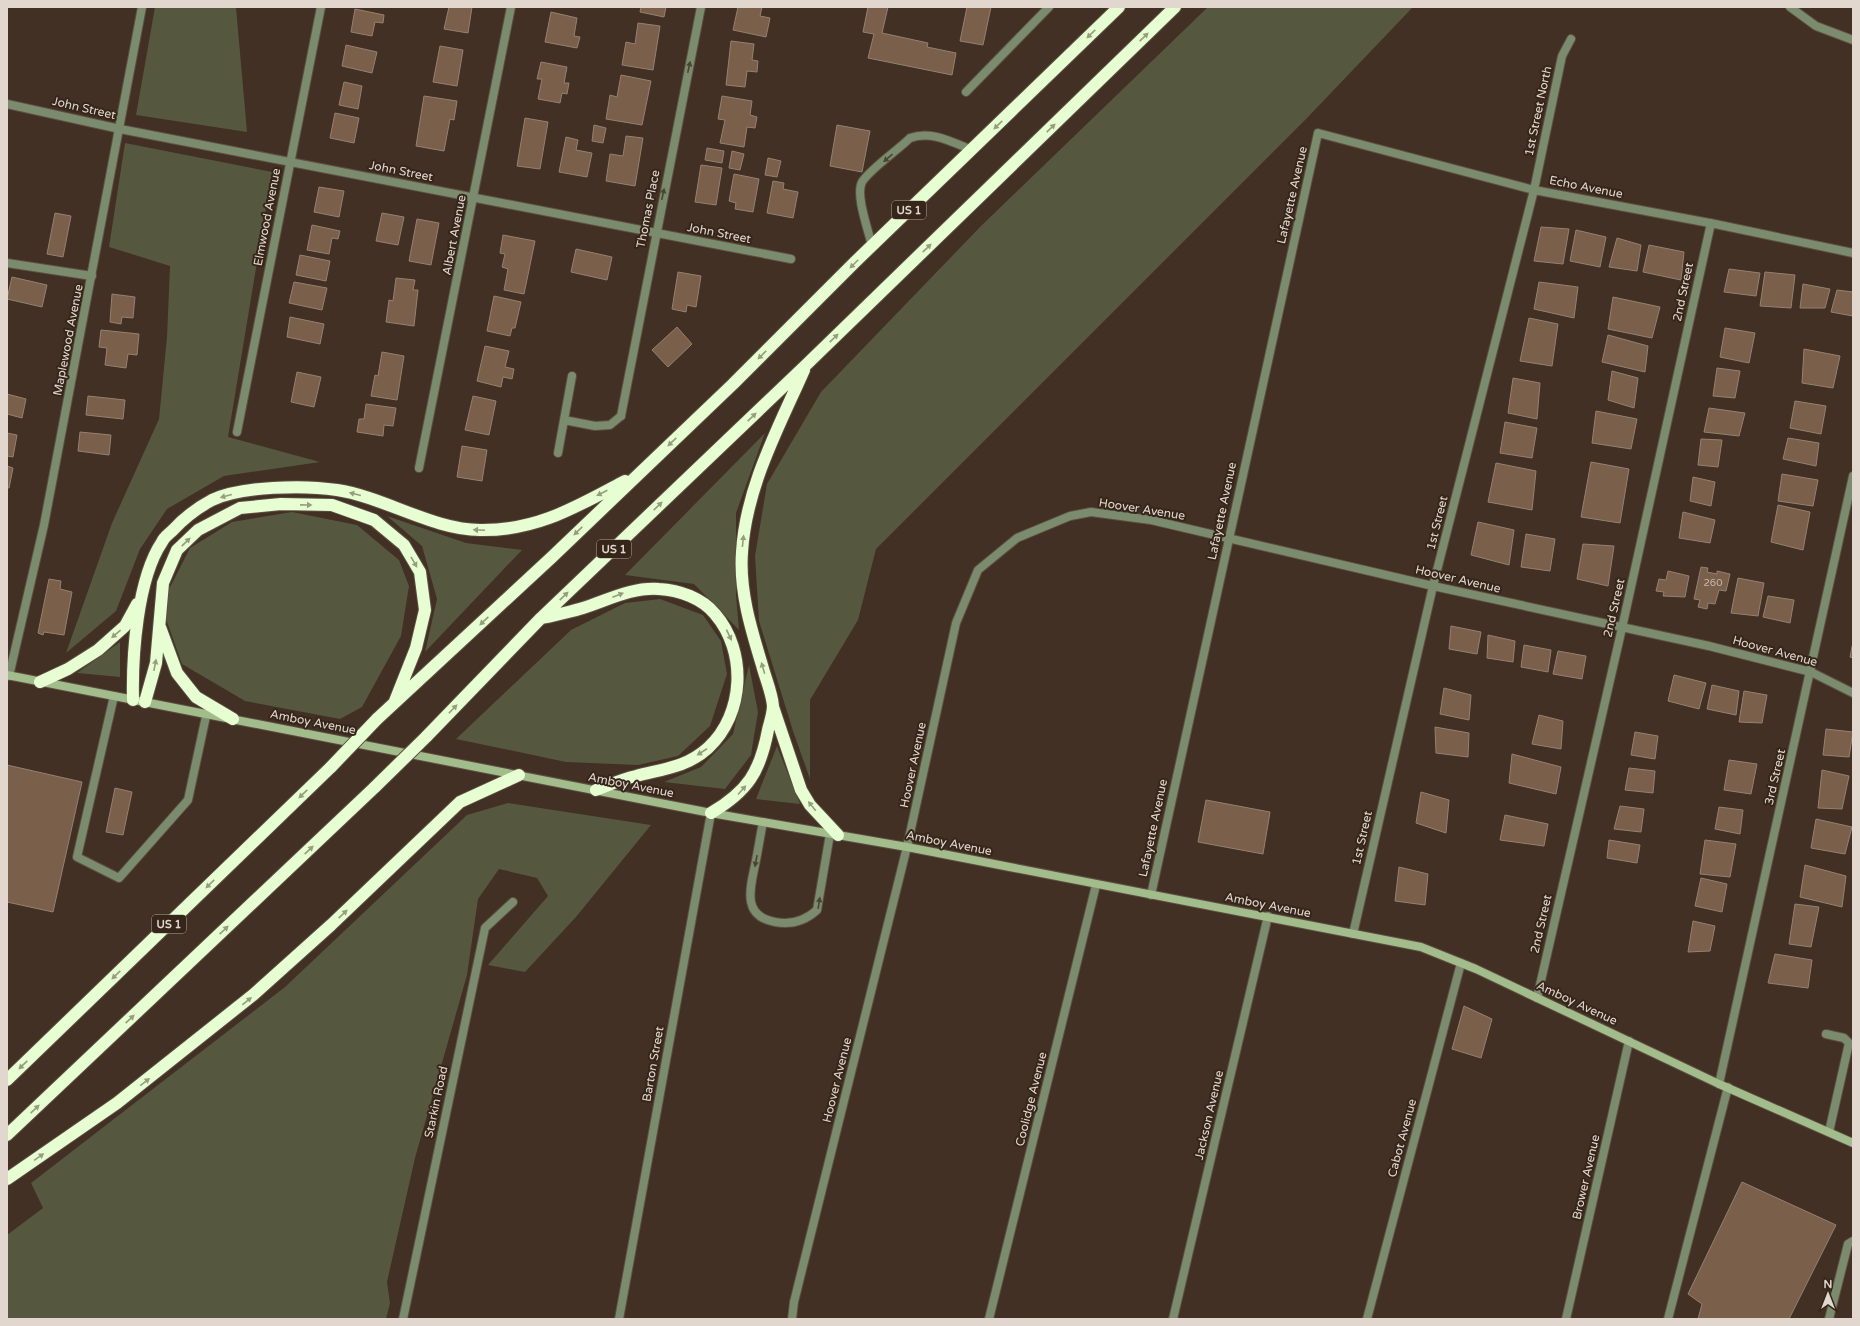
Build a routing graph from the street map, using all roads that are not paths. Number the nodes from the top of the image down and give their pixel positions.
1 (142, 7) edge
2 (321, 7) edge
3 (511, 7) edge
4 (702, 7) edge
5 (1050, 7) edge
6 (1119, 7) edge
7 (1175, 7) edge
8 (1790, 7) edge
9 (1571, 39) dead end
10 (1853, 40) edge
11 (966, 92) dead end
12 (7, 104) edge
13 (120, 129) junction
14 (1318, 133) joint
15 (972, 150) junction
16 (290, 162) junction
17 (1534, 190) junction
18 (474, 197) junction
19 (1711, 223) junction
20 (656, 233) junction
21 (872, 246) junction
22 (1853, 253) edge
23 (791, 259) dead end
24 (7, 262) edge
25 (92, 276) junction
26 (806, 365) junction
27 (572, 376) dead end
28 (564, 420) junction
29 (236, 432) dead end
30 (558, 453) dead end
31 (419, 468) dead end
32 (637, 475) junction
33 (1853, 476) edge
34 (1228, 538) junction
35 (1433, 586) junction
36 (144, 590) junction
37 (541, 618) junction
38 (158, 623) junction
39 (1622, 628) junction
40 (1811, 672) junction
41 (8, 675) edge
42 (40, 682) junction
43 (1853, 693) edge
44 (114, 696) junction
45 (133, 700) junction
46 (146, 702) junction
47 (394, 705) junction
48 (773, 706) junction
49 (208, 709) junction
50 (233, 719) joint
51 (409, 753) junction
52 (519, 774) junction
53 (596, 790) junction
54 (711, 814) junction
55 (763, 822) junction
56 (834, 835) junction
57 (907, 847) junction
58 (1096, 885) junction
59 (1151, 895) junction
60 (513, 902) dead end
61 (1268, 916) junction
62 (1353, 934) junction
63 (1461, 963) junction
64 (1537, 998) junction
65 (1826, 1034) dead end
66 (1629, 1041) junction
67 (7, 1080) edge
68 (1719, 1084) junction
69 (1728, 1087) junction
70 (1829, 1132) junction
71 (7, 1135) edge
72 (1852, 1140) edge
73 (7, 1179) edge
74 (1853, 1241) edge
75 (403, 1319) edge
76 (619, 1319) edge
77 (792, 1319) edge
78 (989, 1319) edge
79 (1173, 1319) edge
80 (1367, 1319) edge
81 (1566, 1319) edge
82 (1668, 1319) edge
83 (1829, 1319) edge

1 - 13 street, Maplewood Avenue
2 - 16 street, Elmwood Avenue
3 - 18 street, Albert Avenue
20 -> 4 street, Thomas Place
5 - 11 street
6 -> 15 highway, US 1
26 -> 7 highway, US 1
8 - 10 street
9 - 17 street, 1st Street North
12 - 13 street, John Street
13 - 16 street, John Street
13 - 25 street, Maplewood Avenue
14 - 17 street, Echo Avenue
14 - 34 street, Lafayette Avenue
15 - 21 highway, US 1
15 -> 21 street
16 - 18 street, John Street
16 - 29 street, Elmwood Avenue
17 - 19 street, Echo Avenue
17 - 35 street, 1st Street
18 - 20 street, John Street
18 - 31 street, Albert Avenue
19 - 22 street, Echo Avenue
19 - 39 street, 2nd Street
20 - 23 street, John Street
20 - 28 street, Thomas Place
21 -> 32 highway, US 1
24 - 25 street
25 - 41 street, Maplewood Avenue
37 -> 26 highway, US 1
48 -> 26 highway
27 - 28 street
28 - 30 street
32 -> 36 highway
32 -> 47 highway, US 1
33 - 40 street, 3rd Street
34 - 35 street, Hoover Avenue
34 - 57 street, Hoover Avenue
34 - 59 street, Lafayette Avenue
35 - 39 street, Hoover Avenue
35 - 62 street, 1st Street
36 -> 42 highway
36 - 45 highway
51 -> 37 highway, US 1, bridge
37 -> 53 highway
46 -> 38 highway
38 -> 47 highway
38 - 49 highway
39 - 40 street, Hoover Avenue
39 - 64 street, 2nd Street
40 - 43 street, Hoover Avenue
40 - 68 street, 3rd Street
41 - 42 street
42 - 44 street
44 - 45 street
44 - 49 street
45 - 46 street
46 - 49 street
47 -> 67 highway, US 1, bridge
54 -> 48 highway
56 -> 48 highway
49 - 50 highway
50 - 51 street, Amboy Avenue
51 - 52 street, Amboy Avenue
71 -> 51 highway, US 1, bridge
52 - 53 street, Amboy Avenue
73 -> 52 highway
53 - 54 street, Amboy Avenue
54 - 55 street, Amboy Avenue
54 - 76 street, Barton Street
55 - 56 street, Amboy Avenue
55 -> 56 street
56 - 57 street, Amboy Avenue
57 - 58 street, Amboy Avenue
57 - 77 street, Hoover Avenue
58 - 59 street, Amboy Avenue
58 - 78 street, Coolidge Avenue
59 - 61 street, Amboy Avenue
60 - 75 street, Starkin Road
61 - 62 street, Amboy Avenue
61 - 79 street, Jackson Avenue
62 - 63 street, Amboy Avenue
63 - 64 street, Amboy Avenue
63 - 80 street, Cabot Avenue
64 - 66 street, Amboy Avenue
65 - 70 street
66 - 68 street, Amboy Avenue
66 - 81 street, Brower Avenue
68 - 69 street, Amboy Avenue
69 - 70 street, Amboy Avenue
69 - 82 street
70 - 72 street, Amboy Avenue
74 - 83 street

